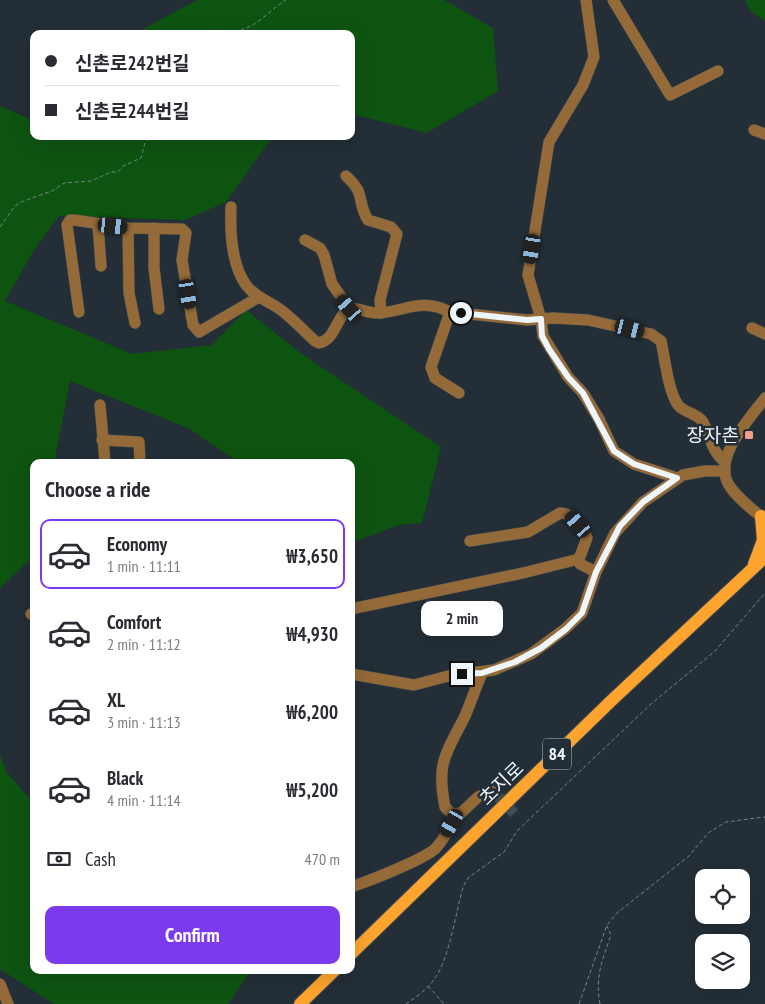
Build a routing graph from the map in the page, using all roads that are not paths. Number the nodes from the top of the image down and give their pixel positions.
1 (586, 0) edge
2 (613, 0) edge
3 (718, 71) dead end
4 (346, 176) dead end
5 (232, 207) dead end
6 (98, 225) junction
7 (128, 228) junction
8 (154, 228) junction
9 (305, 240) dead end
10 (101, 266) dead end
11 (259, 297) junction
12 (349, 308) junction
13 (159, 309) dead end
14 (78, 312) dead end
15 (450, 312) junction
16 (381, 313) junction
17 (541, 319) junction
18 (135, 322) dead end
19 (752, 328) dead end
20 (765, 334) edge
21 (459, 393) dead end
22 (765, 398) edge
23 (100, 405) dead end
24 (102, 440) junction
25 (104, 459) edge
26 (140, 459) edge
27 (725, 466) junction
28 (677, 478) junction
29 (764, 518) edge
30 (470, 541) dead end
31 (765, 557) edge
32 (579, 559) junction
33 (759, 564) edge
34 (596, 572) junction
35 (355, 608) edge
36 (482, 673) junction
37 (355, 675) edge
38 (495, 794) dead end
39 (456, 814) junction
40 (355, 886) edge
41 (355, 950) edge
42 (331, 974) edge
43 (0, 984) edge
44 (8, 1004) edge
45 (300, 1004) edge

1 - 17 street
2 - 3 street
4 - 16 street
5 - 11 street
6 - 7 street
6 - 10 street
6 - 14 street
7 - 8 street
7 - 18 street
8 - 11 street
8 - 13 street
9 - 12 street
11 - 12 street
12 - 16 street
15 - 16 street
15 - 17 street
15 - 21 street
17 - 27 street
17 - 28 street
19 - 20 street
22 - 27 street
23 - 24 street
24 - 25 street
24 - 26 street
27 - 28 street
27 - 29 street
28 - 34 street
29 - 33 main road
30 - 32 street
31 - 33 main road, 초지로 / 84
32 - 34 street
32 - 35 street
33 - 41 main road, 초지로 / 84
34 - 36 street
36 - 37 street
36 - 39 street
38 - 39 street
39 - 40 street
42 - 45 main road
43 - 44 street

